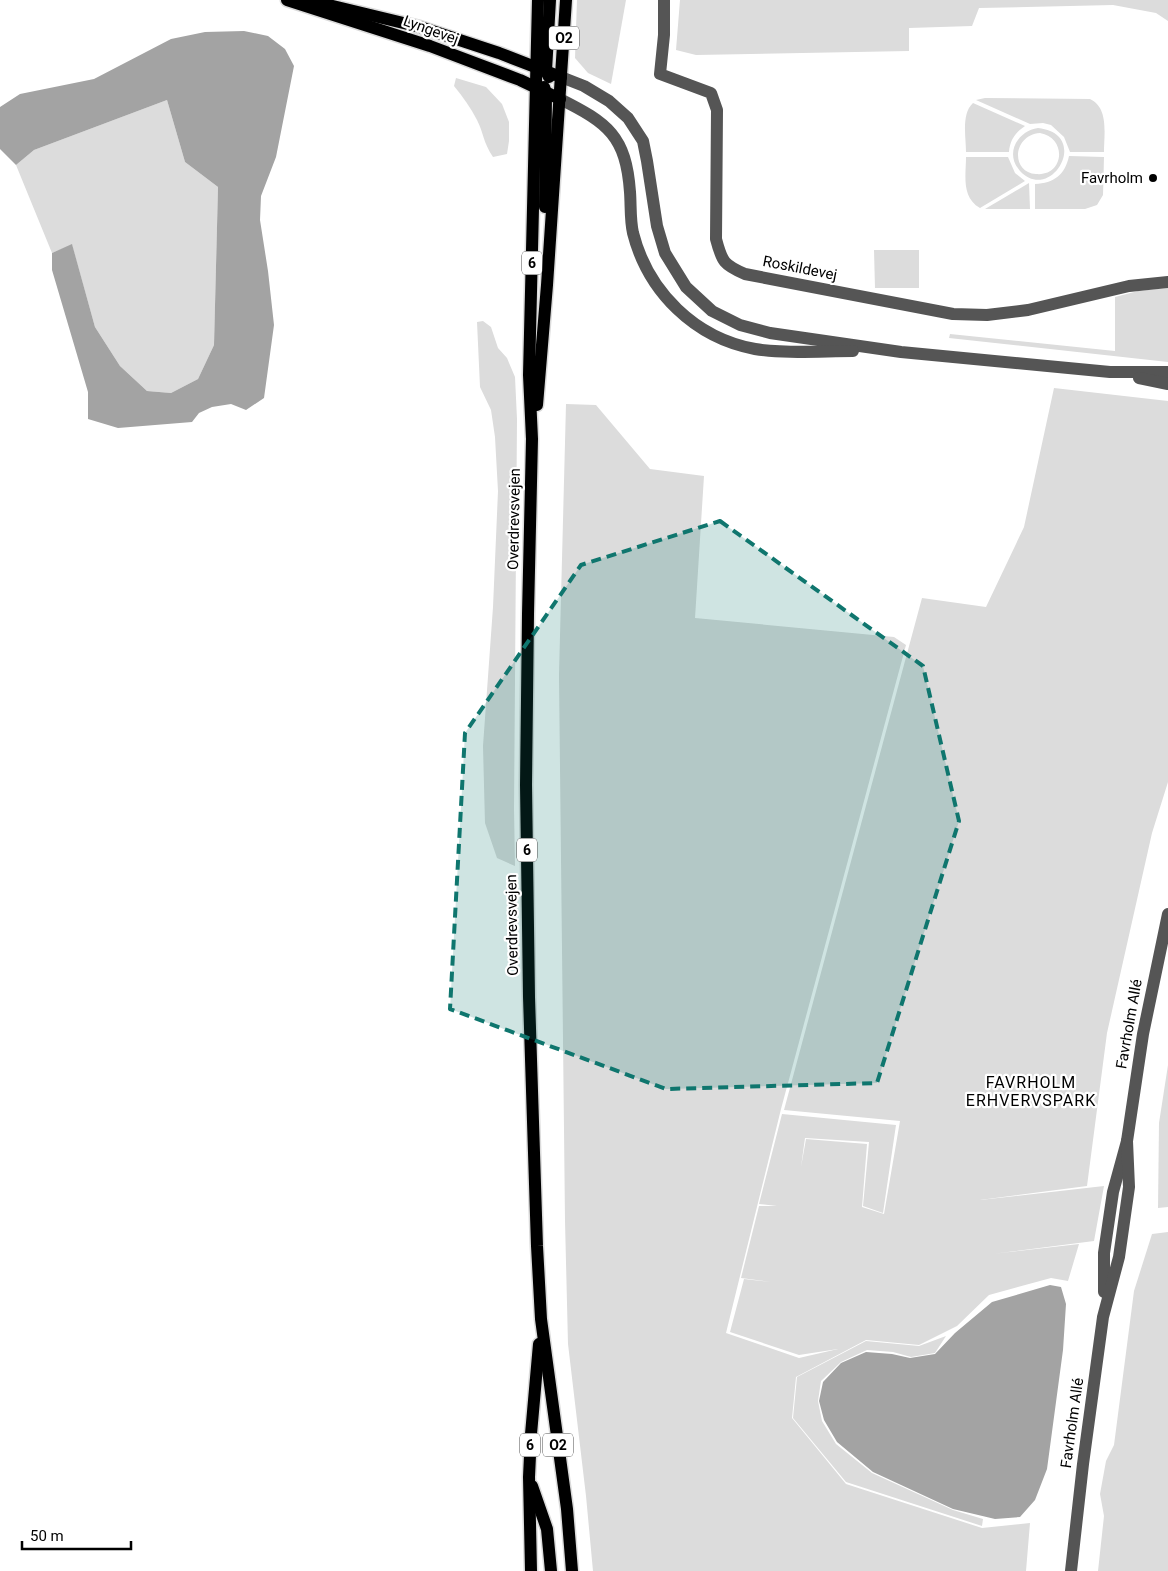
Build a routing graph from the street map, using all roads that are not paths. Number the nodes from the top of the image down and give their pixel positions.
1 (286, 0) edge
2 (538, 0) edge
3 (550, 0) edge
4 (566, 0) edge
5 (664, 0) edge
6 (541, 68) junction
7 (561, 77) junction
8 (540, 90) junction
9 (560, 100) junction
10 (1168, 282) edge
11 (547, 285) junction
12 (901, 352) junction
13 (1110, 372) junction
14 (1168, 372) edge
15 (1168, 384) edge
16 (532, 439) junction
17 (1168, 914) edge
18 (541, 1320) junction
19 (529, 1477) junction
20 (1074, 1533) junction
21 (531, 1571) edge
22 (551, 1571) edge
23 (572, 1571) edge
24 (1065, 1571) edge
25 (1071, 1571) edge

1 - 6 main road, Lyngevej
1 - 8 main road, Lyngevej
2 - 6 main road
3 - 6 main road
4 - 7 main road, O2
5 - 10 street, Roskildevej
6 - 7 main road, Lyngevej
6 - 8 main road
6 - 9 main road
7 - 9 main road, Overdrevsvejen / O2
7 - 12 street
8 - 9 main road, Lyngevej
8 - 11 main road
8 - 16 main road, Overdrevsvejen / 6
9 - 11 main road, Overdrevsvejen / O2
9 - 12 street
11 - 16 main road, Overdrevsvejen / O2
12 - 13 street
13 - 14 street
13 - 15 street
16 - 18 main road, Overdrevsvejen / 6
17 - 20 street, Favrholm Allé
18 - 19 main road, Overdrevsvejen / 6
18 - 23 main road, Overdrevsvejen / O2
19 - 21 main road, Overdrevsvejen / 6
19 - 22 main road
20 - 24 street, Favrholm Allé
20 - 25 street, Favrholm Allé

